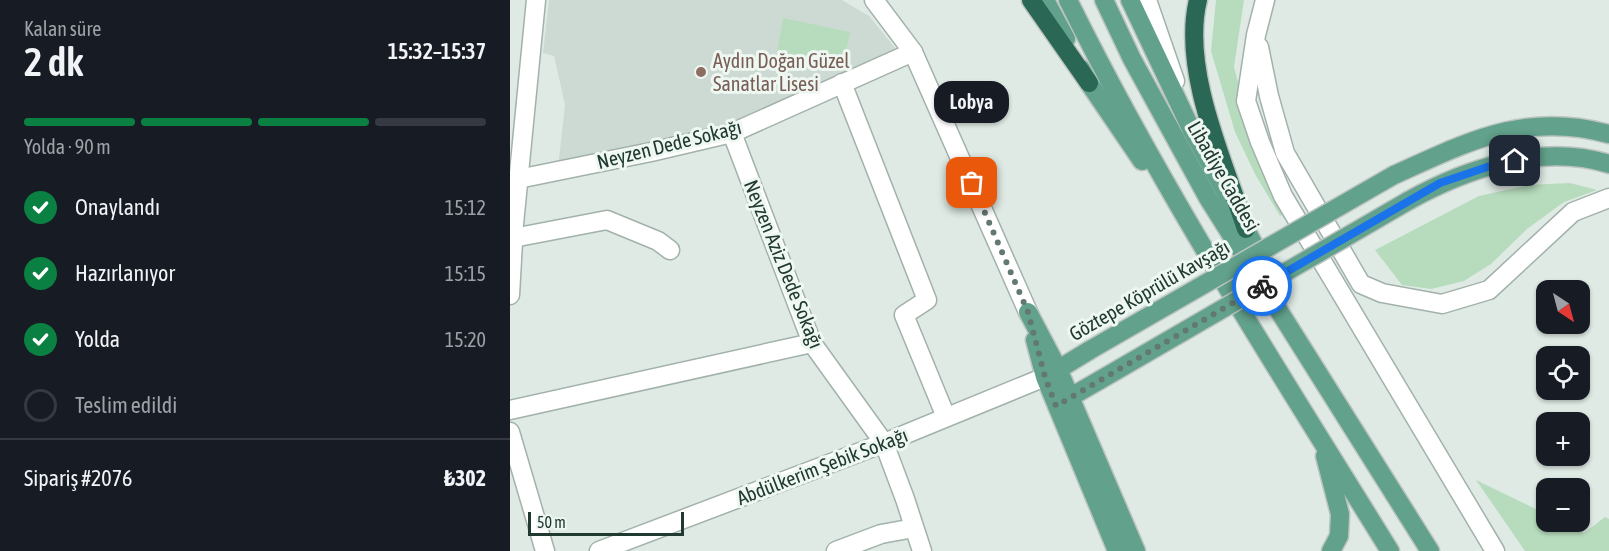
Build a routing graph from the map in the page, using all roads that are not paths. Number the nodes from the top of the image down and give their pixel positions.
1 (536, 0) edge
2 (874, 0) edge
3 (1031, 0) edge
4 (1045, 0) edge
5 (1068, 0) edge
6 (1104, 0) edge
7 (1130, 0) edge
8 (1147, 0) edge
9 (1198, 0) edge
10 (1265, 0) edge
11 (1256, 35) junction
12 (913, 52) junction
13 (842, 83) junction
14 (1089, 83) junction
15 (519, 86) edge
16 (1192, 131) junction
17 (732, 133) junction
18 (1609, 134) edge
19 (1609, 164) edge
20 (518, 179) junction
21 (1609, 198) edge
22 (512, 229) edge
23 (1246, 229) junction
24 (1198, 241) junction
25 (670, 250) dead end
26 (510, 295) edge
27 (1028, 312) joint
28 (812, 343) junction
29 (1051, 373) junction
30 (1063, 402) junction
31 (1339, 404) junction
32 (510, 410) edge
33 (946, 417) junction
34 (510, 432) edge
35 (1321, 440) junction
36 (884, 443) junction
37 (914, 528) junction
38 (545, 551) edge
39 (599, 551) edge
40 (836, 551) edge
41 (922, 551) edge
42 (1117, 551) edge
43 (1137, 551) edge
44 (1330, 551) edge
45 (1390, 551) edge
46 (1430, 551) edge
47 (1495, 551) edge

1 - 15 street
2 - 12 street
3 - 14 highway
4 - 14 main road
5 - 24 main road
6 - 31 main road, Libadiye Caddesi
7 - 16 main road
8 - 16 street
9 - 23 highway
10 - 11 street
11 - 21 street
11 - 47 street
12 - 13 street, Neyzen Dede Sokağı
12 - 27 street
13 - 17 street, Neyzen Dede Sokağı
13 - 33 street
14 - 24 main road
15 - 20 street
16 - 23 main road
17 - 20 street, Neyzen Dede Sokağı
17 - 28 street, Neyzen Aziz Dede Sokağı
18 - 29 main road, Göztepe Köprülü Kavşağı, bridge
19 - 30 main road, bridge
20 - 22 street
22 - 25 street
22 - 26 street
23 - 31 main road
24 - 35 main road
27 - 29 main road
28 - 32 street
28 - 36 street, Neyzen Aziz Dede Sokağı
29 - 30 main road
29 - 33 street, Abdülkerim Şebik Sokağı
30 - 42 main road
30 - 43 main road
31 - 46 main road, Libadiye Caddesi
33 - 36 street, Abdülkerim Şebik Sokağı
34 - 38 street
35 - 44 main road
35 - 45 main road
36 - 37 street, Neyzen Aziz Dede Sokağı
36 - 39 street, Abdülkerim Şebik Sokağı
37 - 40 street
37 - 41 street, Neyzen Aziz Dede Sokağı

